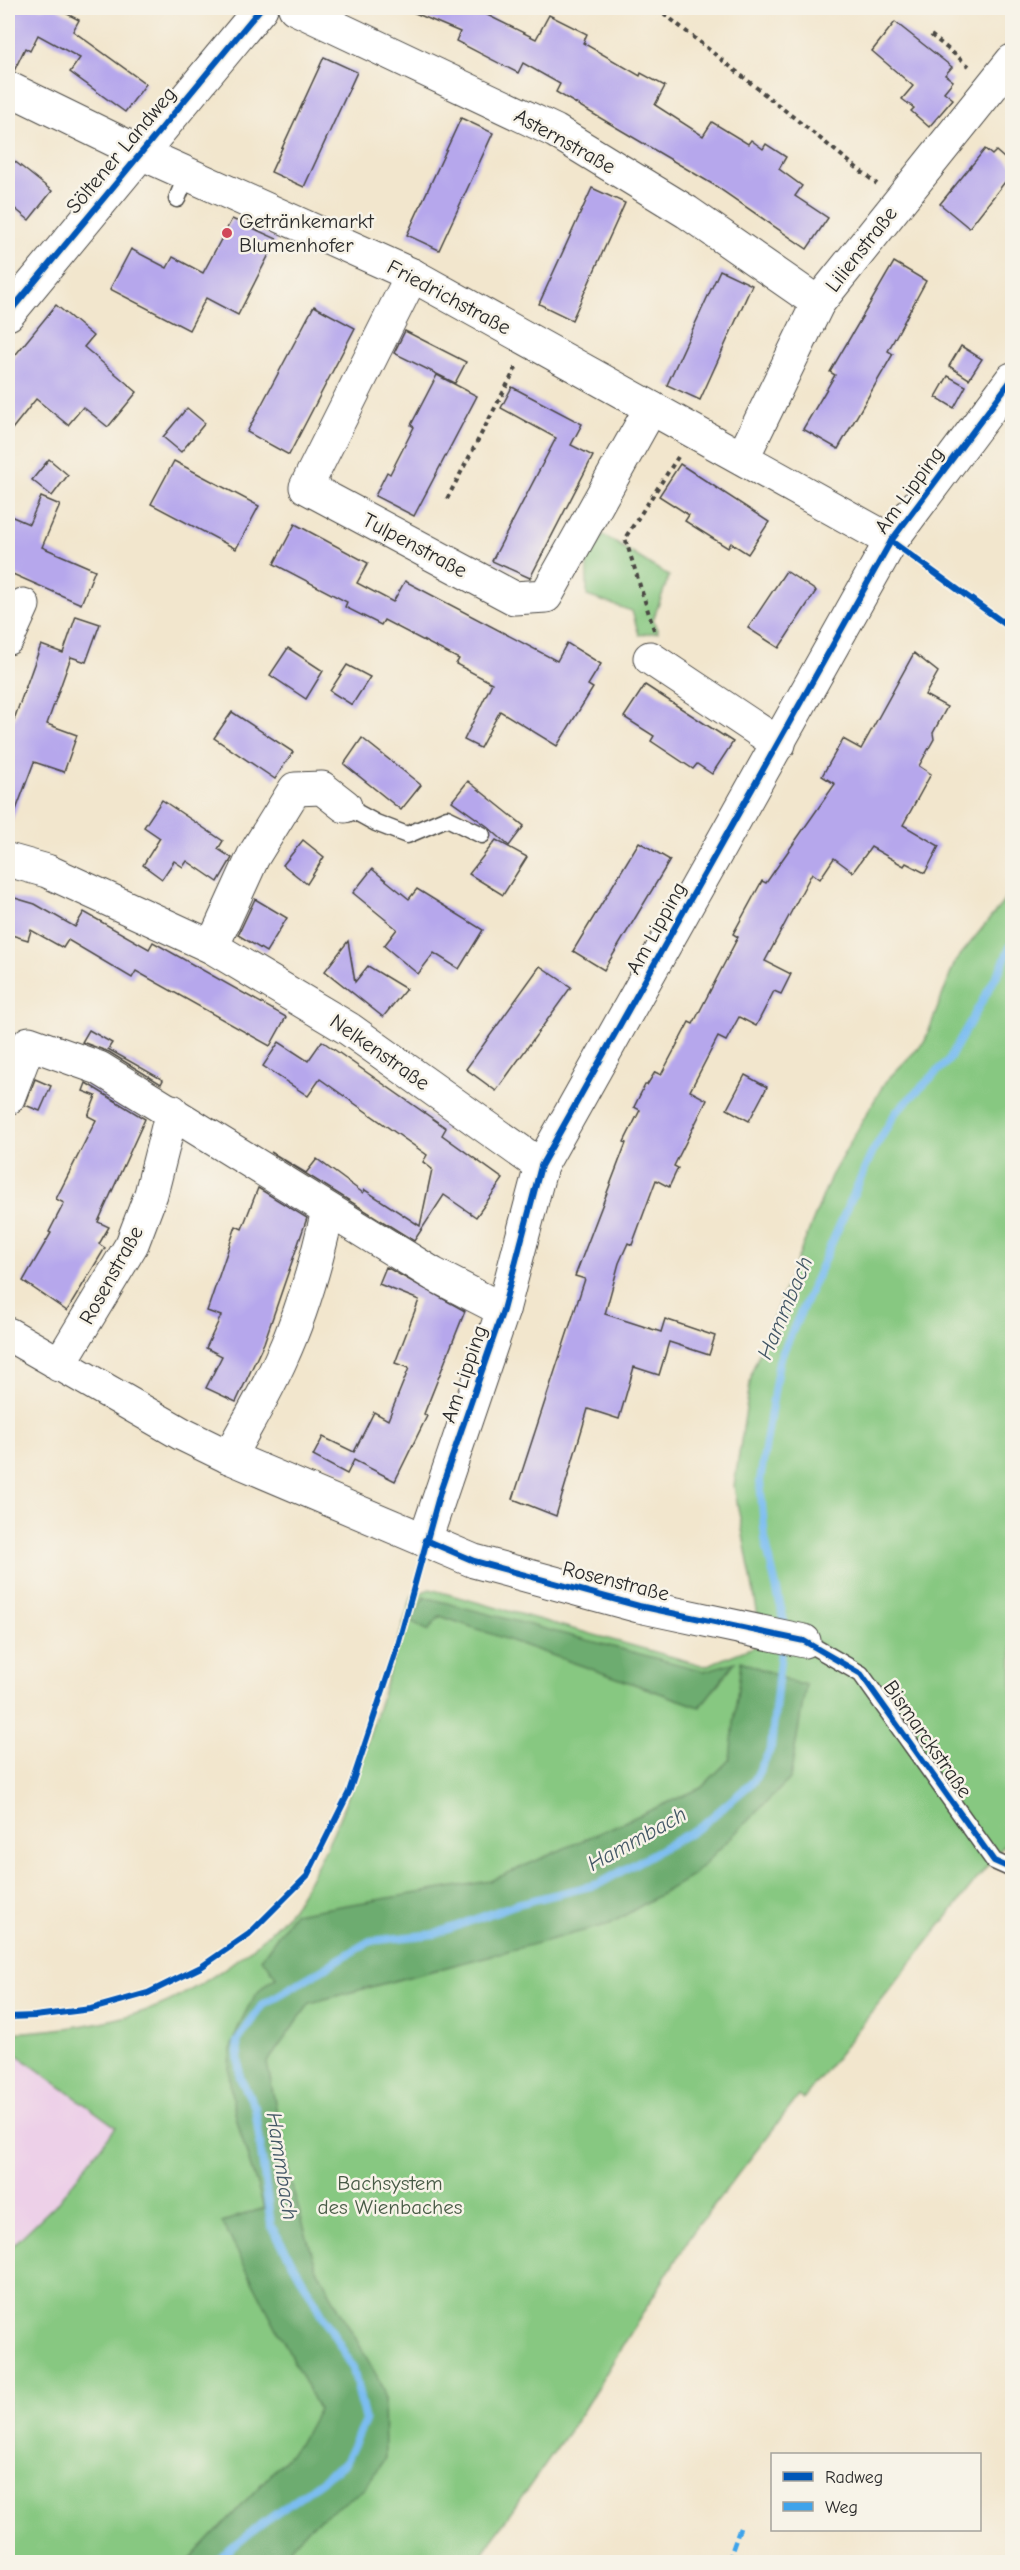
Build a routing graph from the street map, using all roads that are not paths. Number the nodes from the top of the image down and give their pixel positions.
1 (261, 8) edge
2 (295, 8) edge
3 (1003, 73) edge
4 (8, 88) edge
5 (141, 153) junction
6 (412, 275) junction
7 (819, 303) junction
8 (8, 314) edge
9 (1012, 379) edge
10 (651, 408) junction
11 (743, 457) junction
12 (891, 541) junction
13 (23, 605) dead end
14 (8, 638) edge
15 (658, 664) road end
16 (779, 744) junction
17 (345, 806) joint
18 (482, 835) dead end
19 (8, 860) edge
20 (213, 947) junction
21 (8, 1098) edge
22 (172, 1111) junction
23 (542, 1166) junction
24 (328, 1210) junction
25 (504, 1310) junction
26 (8, 1335) edge
27 (58, 1365) junction
28 (229, 1457) junction
29 (425, 1540) junction
30 (804, 1641) joint
31 (1012, 1869) edge

1 - 5 street, Söltener Landweg
2 - 7 street, Asternstraße
3 - 7 street, Lilienstraße
4 - 5 street, Friedrichstraße
5 - 6 street, Friedrichstraße
5 - 8 street, Söltener Landweg
6 - 10 street, Friedrichstraße
6 - 10 street, Tulpenstraße
7 - 11 street, Lilienstraße
9 - 12 street, Am Lipping
10 - 11 street, Friedrichstraße
11 - 12 street, Friedrichstraße
12 - 16 street, Am Lipping
13 - 14 street
15 - 16 street
16 - 23 street, Am Lipping
17 - 18 lane
17 - 20 street
19 - 20 street, Nelkenstraße
20 - 23 street, Nelkenstraße
21 - 22 street
22 - 24 street
22 - 27 street, Rosenstraße
23 - 25 street, Am Lipping
24 - 25 street
24 - 28 street
25 - 29 street, Am Lipping
26 - 27 street, Rosenstraße
27 - 28 street, Rosenstraße
28 - 29 street, Rosenstraße
29 - 30 street, Rosenstraße
30 - 31 lane, Bismarckstraße

